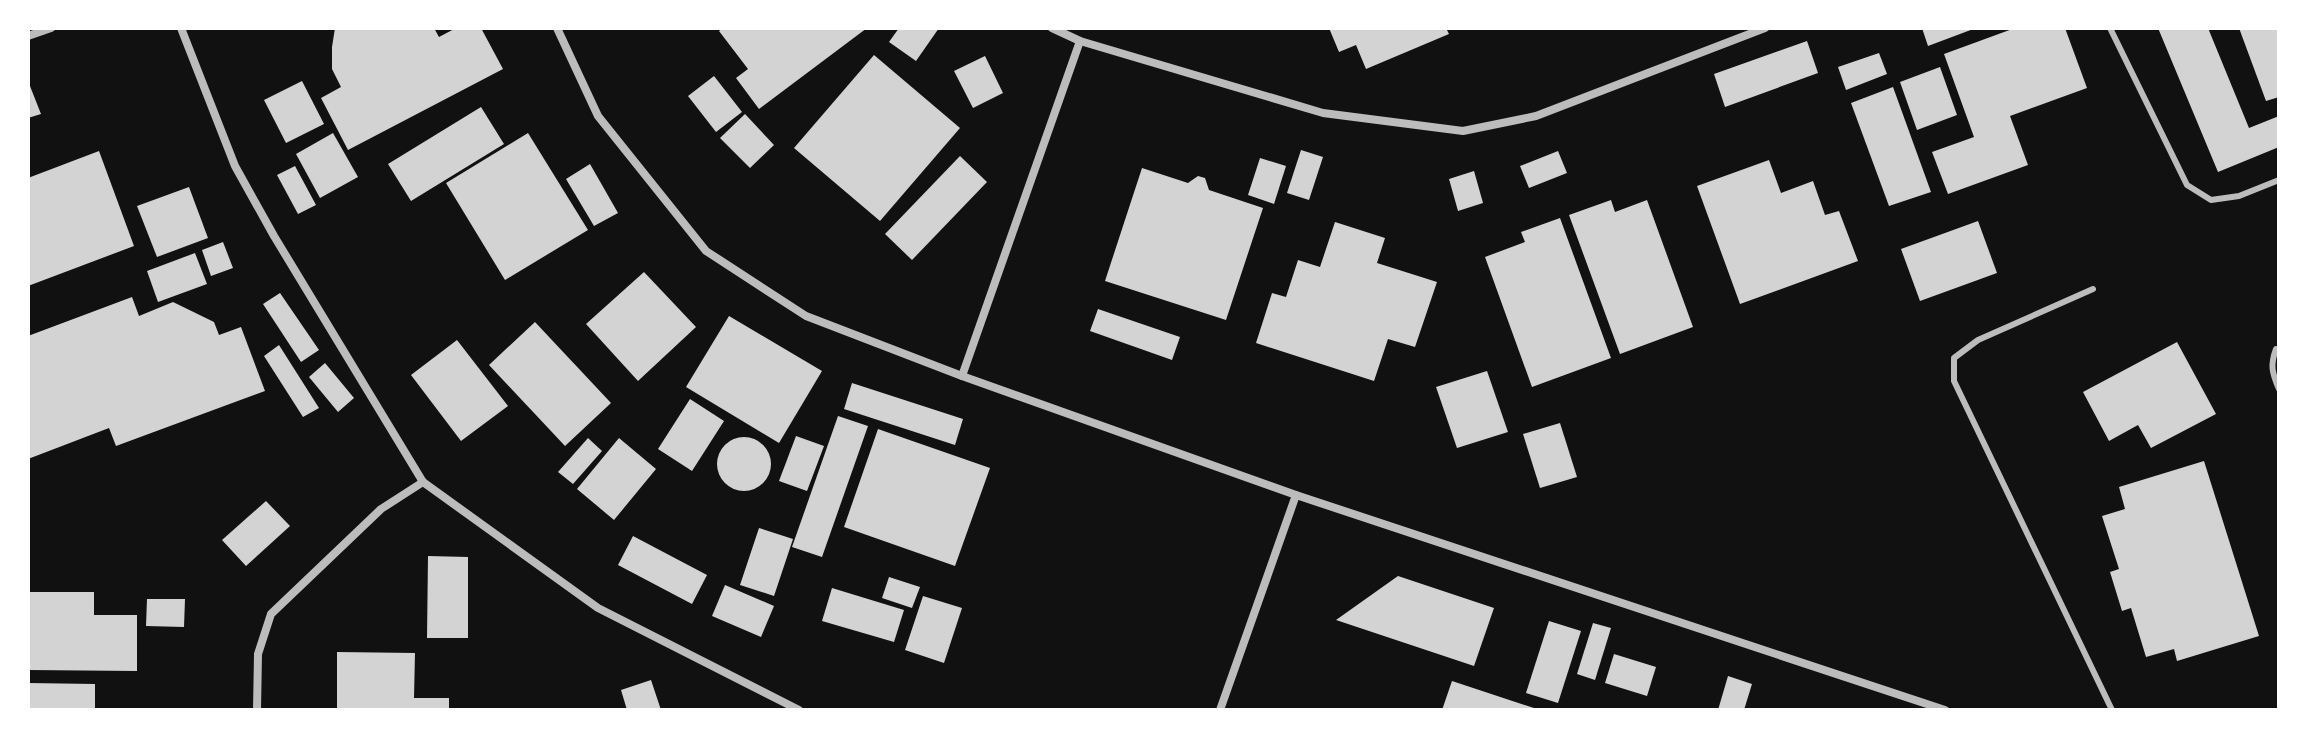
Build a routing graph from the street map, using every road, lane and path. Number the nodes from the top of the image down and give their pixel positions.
1 (51, 28) edge
2 (181, 28) edge
3 (557, 28) edge
4 (1052, 28) edge
5 (1765, 28) edge
6 (2110, 28) edge
7 (28, 36) edge
8 (1080, 41) junction
9 (2279, 180) edge
10 (2093, 289) dead end
11 (2276, 349) dead end
12 (962, 376) junction
13 (2279, 389) edge
14 (423, 482) junction
15 (1296, 495) junction
16 (257, 710) edge
17 (799, 710) edge
18 (1220, 710) edge
19 (1945, 710) edge
20 (2112, 710) edge

1 - 7 street
2 - 14 street
3 - 12 street
4 - 8 street
5 - 8 street
6 - 9 lane
8 - 12 street
10 - 20 lane
11 - 13 lane
12 - 15 street
14 - 16 street
14 - 17 street
15 - 18 street
15 - 19 street

